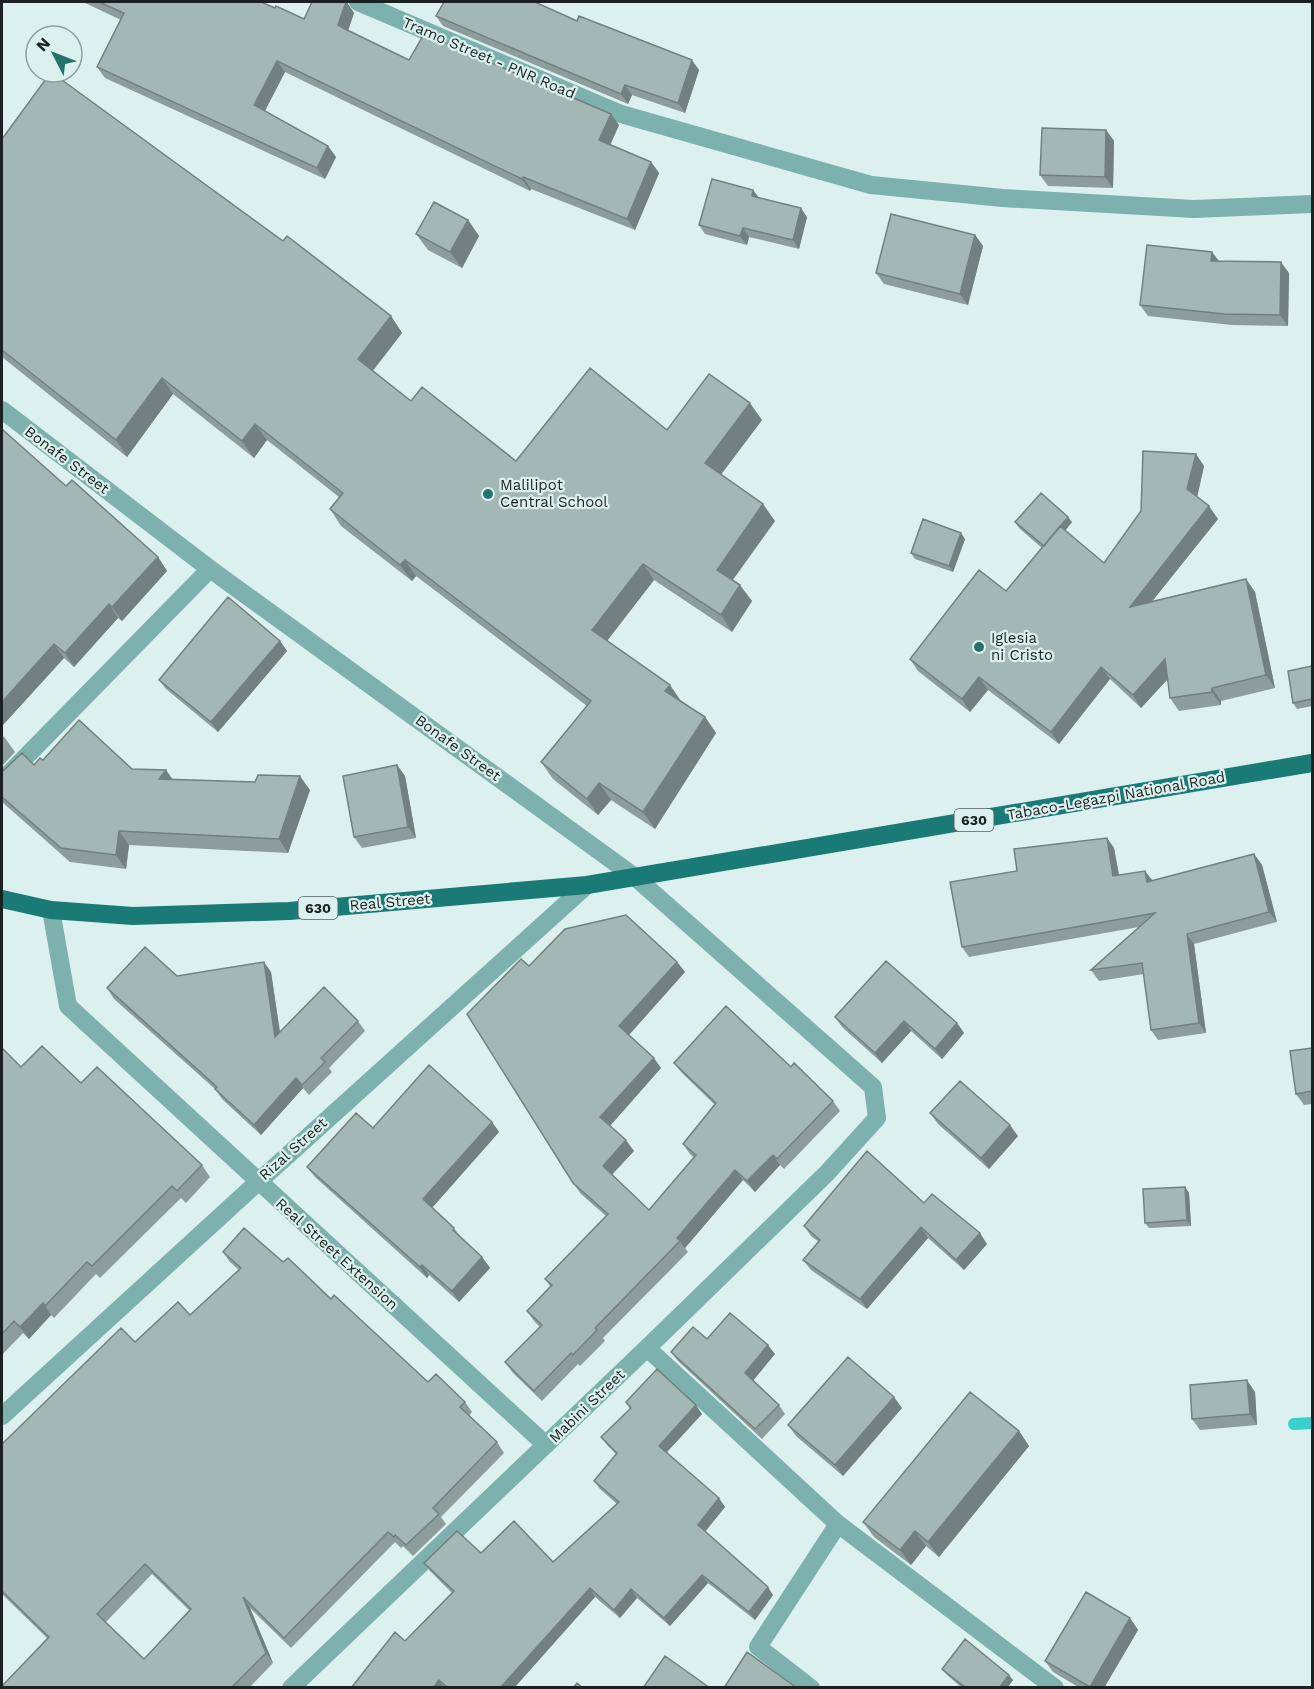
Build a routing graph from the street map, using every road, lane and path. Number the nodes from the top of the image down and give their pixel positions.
1 (358, 2) edge
2 (1312, 204) edge
3 (2, 410) edge
4 (210, 568) junction
5 (1312, 762) edge
6 (2, 781) edge
7 (635, 877) junction
8 (587, 885) junction
9 (2, 899) edge
10 (51, 910) junction
11 (877, 1118) joint
12 (258, 1182) junction
13 (647, 1348) junction
14 (2, 1416) edge
15 (546, 1444) junction
16 (838, 1524) junction
17 (291, 1688) edge
18 (811, 1688) edge
19 (1055, 1688) edge

1 - 2 street, Tramo Street - PNR Road
3 - 4 street, Bonafe Street
4 - 6 street
4 - 7 street, Bonafe Street
5 - 7 main road, Tabaco-Legazpi National Road / 630
7 - 8 main road, Real Street / 630
7 - 11 street, Bonafe Street
8 - 10 main road, Real Street / 630
8 - 12 street, Rizal Street
9 - 10 main road, Real Street / 630
10 - 12 street, Real Street Extension
11 - 13 street, Mabini Street
12 - 14 street, Rizal Street
12 - 15 street, Real Street Extension
13 - 15 street, Mabini Street
13 - 16 street
15 - 17 street, Mabini Street
16 - 18 street
16 - 19 street

